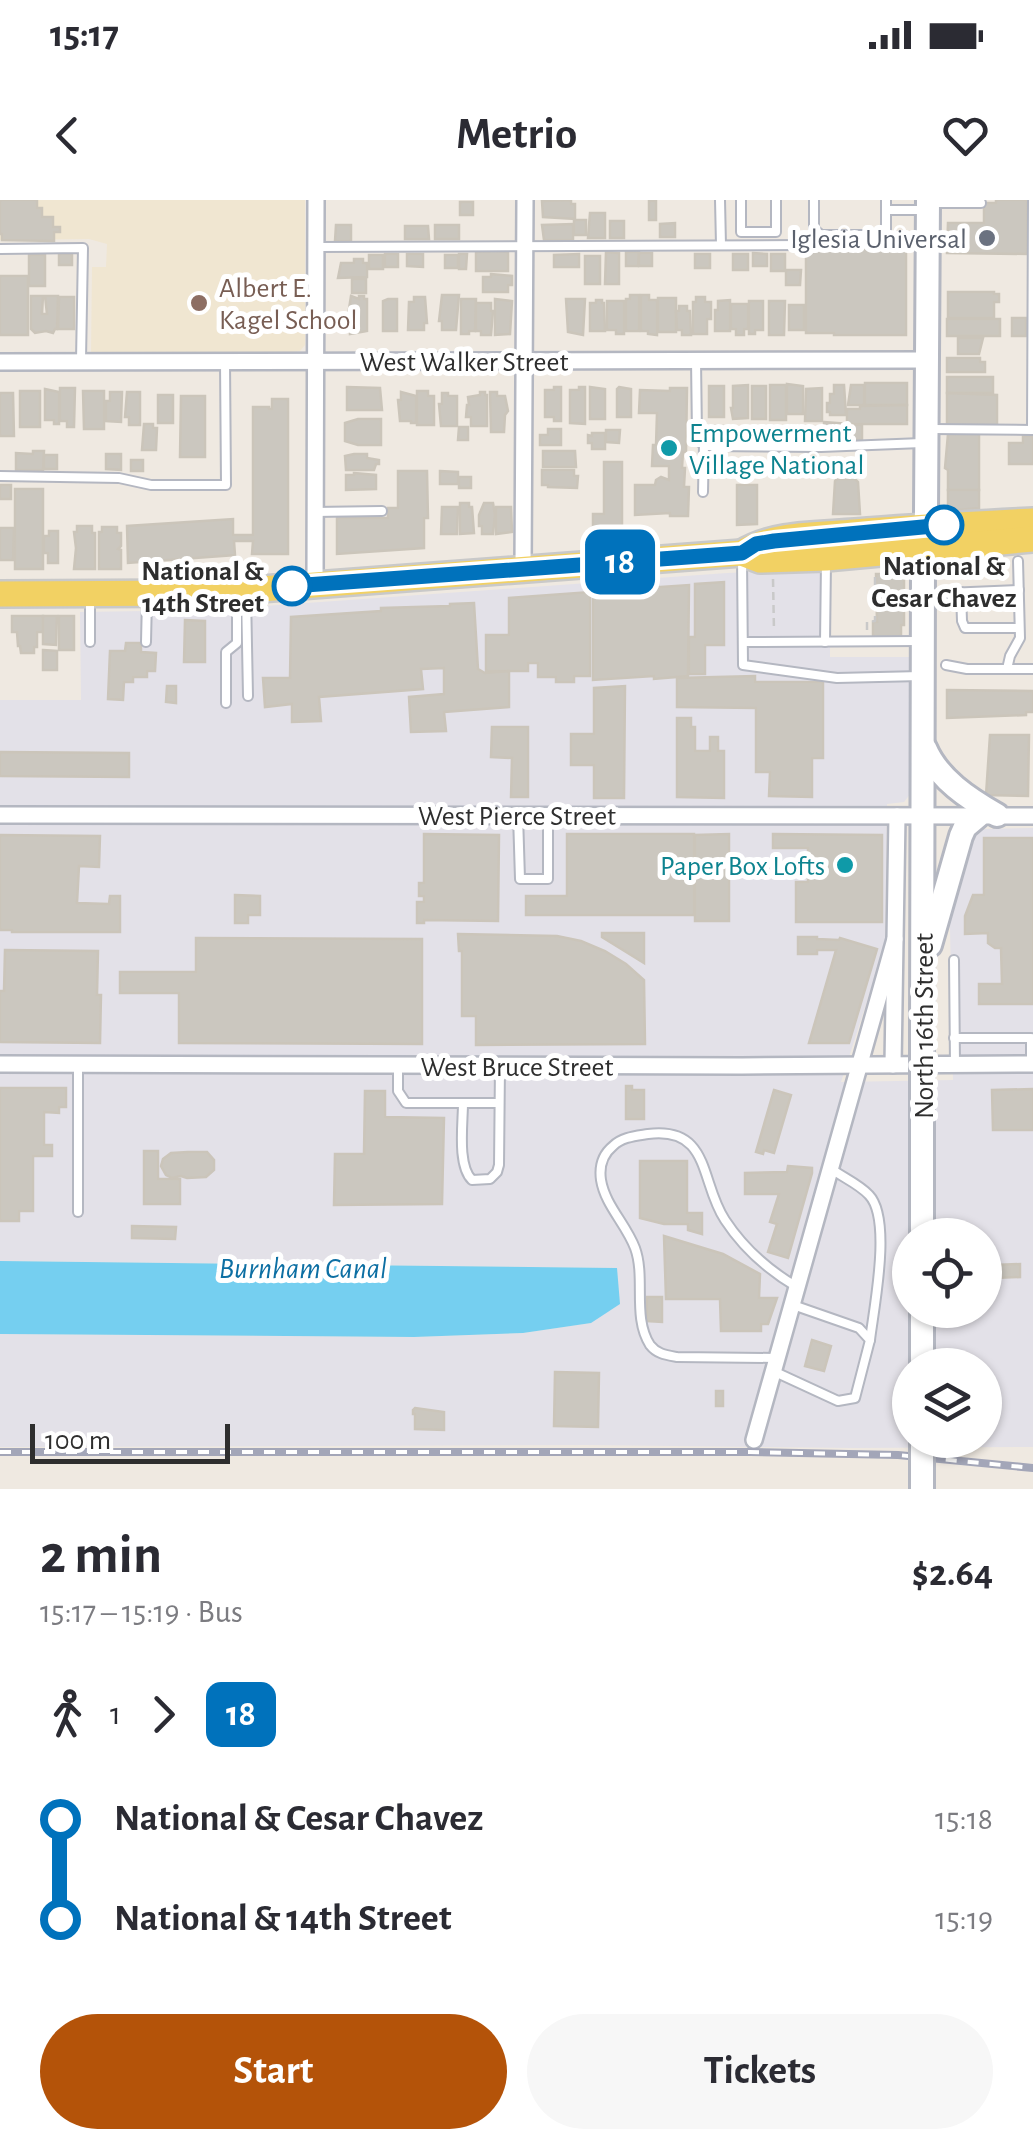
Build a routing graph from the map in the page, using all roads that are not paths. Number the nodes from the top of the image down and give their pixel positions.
1 (316, 200) edge
2 (525, 200) edge
3 (720, 200) edge
4 (741, 200) edge
5 (776, 200) edge
6 (814, 200) edge
7 (1033, 200) edge
8 (980, 203) dead end
9 (928, 204) edge
10 (886, 205) edge
11 (802, 244) dead end
12 (721, 245) junction
13 (525, 246) junction
14 (317, 247) junction
15 (0, 248) edge
16 (696, 360) junction
17 (927, 360) junction
18 (524, 361) junction
19 (0, 362) edge
20 (81, 362) junction
21 (225, 362) junction
22 (316, 362) junction
23 (927, 436) junction
24 (704, 444) junction
25 (0, 476) edge
26 (702, 492) dead end
27 (314, 512) junction
28 (382, 512) dead end
29 (1024, 536) edge
30 (924, 537) junction
31 (826, 546) junction
32 (742, 553) junction
33 (523, 568) junction
34 (315, 584) junction
35 (242, 590) junction
36 (1019, 590) junction
37 (961, 592) junction
38 (90, 593) junction
39 (946, 593) dead end
40 (0, 594) edge
41 (146, 594) junction
42 (1020, 628) junction
43 (924, 641) junction
44 (90, 642) dead end
45 (146, 642) dead end
46 (743, 642) junction
47 (825, 642) junction
48 (946, 665) dead end
49 (1007, 669) junction
50 (1032, 669) edge
51 (924, 676) junction
52 (248, 696) dead end
53 (226, 703) dead end
54 (924, 746) junction
55 (0, 815) edge
56 (518, 815) junction
57 (548, 815) junction
58 (896, 816) junction
59 (988, 816) junction
60 (1033, 816) edge
61 (924, 828) junction
62 (895, 938) junction
63 (954, 960) dead end
64 (910, 983) junction
65 (894, 1014) junction
66 (921, 1014) dead end
67 (954, 1038) junction
68 (982, 1038) junction
69 (0, 1064) edge
70 (955, 1064) junction
71 (983, 1064) junction
72 (1032, 1064) edge
73 (78, 1065) junction
74 (894, 1065) junction
75 (398, 1066) junction
76 (500, 1066) junction
77 (859, 1066) junction
78 (464, 1103) junction
79 (499, 1103) junction
80 (830, 1168) junction
81 (78, 1212) dead end
82 (921, 1218) edge
83 (797, 1287) junction
84 (792, 1304) junction
85 (870, 1340) junction
86 (775, 1365) junction
87 (754, 1440) dead end
88 (922, 1458) edge
89 (922, 1489) edge

1 - 14 street
2 - 13 street
3 - 12 lane
4 - 5 lane
6 - 10 lane
7 - 23 lane
8 - 9 lane
9 - 10 lane
9 - 17 main road, North 16th Street
11 - 12 lane
12 - 13 lane
13 - 14 lane
13 - 18 street
14 - 22 street
15 - 20 lane
16 - 17 street, West Walker Street
16 - 18 street, West Walker Street
16 - 24 lane
17 - 23 main road, North 16th Street
18 - 22 street, West Walker Street
18 - 33 street
19 - 20 street, West Walker Street
20 - 21 street, West Walker Street
21 - 22 street, West Walker Street
21 - 25 lane
22 - 27 street
23 - 24 lane
23 - 30 main road, North 16th Street
24 - 26 lane
27 - 28 lane
27 - 34 street
29 - 30 main road
29 - 36 lane
30 - 31 main road
30 - 43 main road, North 16th Street
31 - 32 main road
31 - 47 lane
32 - 33 main road
32 - 46 lane
33 - 34 main road
34 - 35 main road
35 - 41 main road
35 - 52 lane
35 - 53 lane
36 - 37 lane
36 - 42 lane
37 - 39 lane
37 - 42 lane
38 - 40 main road
38 - 41 main road
38 - 44 lane
41 - 45 lane
42 - 49 lane
43 - 47 lane
43 - 51 main road, North 16th Street
46 - 47 lane
46 - 51 lane
48 - 49 lane
49 - 50 lane
51 - 54 main road, North 16th Street
54 - 59 main road
54 - 61 main road, North 16th Street
55 - 56 street, West Pierce Street
56 - 57 street, West Pierce Street
56 - 57 lane
57 - 58 street, West Pierce Street
58 - 61 street, West Pierce Street
58 - 62 street
59 - 60 street, West Pierce Street
59 - 61 street, West Pierce Street
59 - 64 main road
61 - 64 main road, North 16th Street
62 - 64 street
62 - 77 street
63 - 67 lane
64 - 65 street
64 - 82 main road, North 16th Street, bridge
65 - 66 lane
65 - 74 street
67 - 68 lane
67 - 70 lane
68 - 71 lane
68 - 72 lane
69 - 73 street, West Bruce Street
70 - 71 street, West Bruce Street
70 - 74 street, West Bruce Street
71 - 72 street, West Bruce Street
73 - 75 street, West Bruce Street
73 - 81 lane
74 - 77 street, West Bruce Street
75 - 76 street, West Bruce Street
75 - 78 lane
76 - 77 street, West Bruce Street
76 - 79 lane
77 - 80 street
78 - 79 lane
78 - 79 lane
80 - 83 street
80 - 85 lane
83 - 84 street
83 - 86 lane
84 - 85 lane
84 - 86 street
85 - 86 lane
86 - 87 street
88 - 89 main road, bridge

